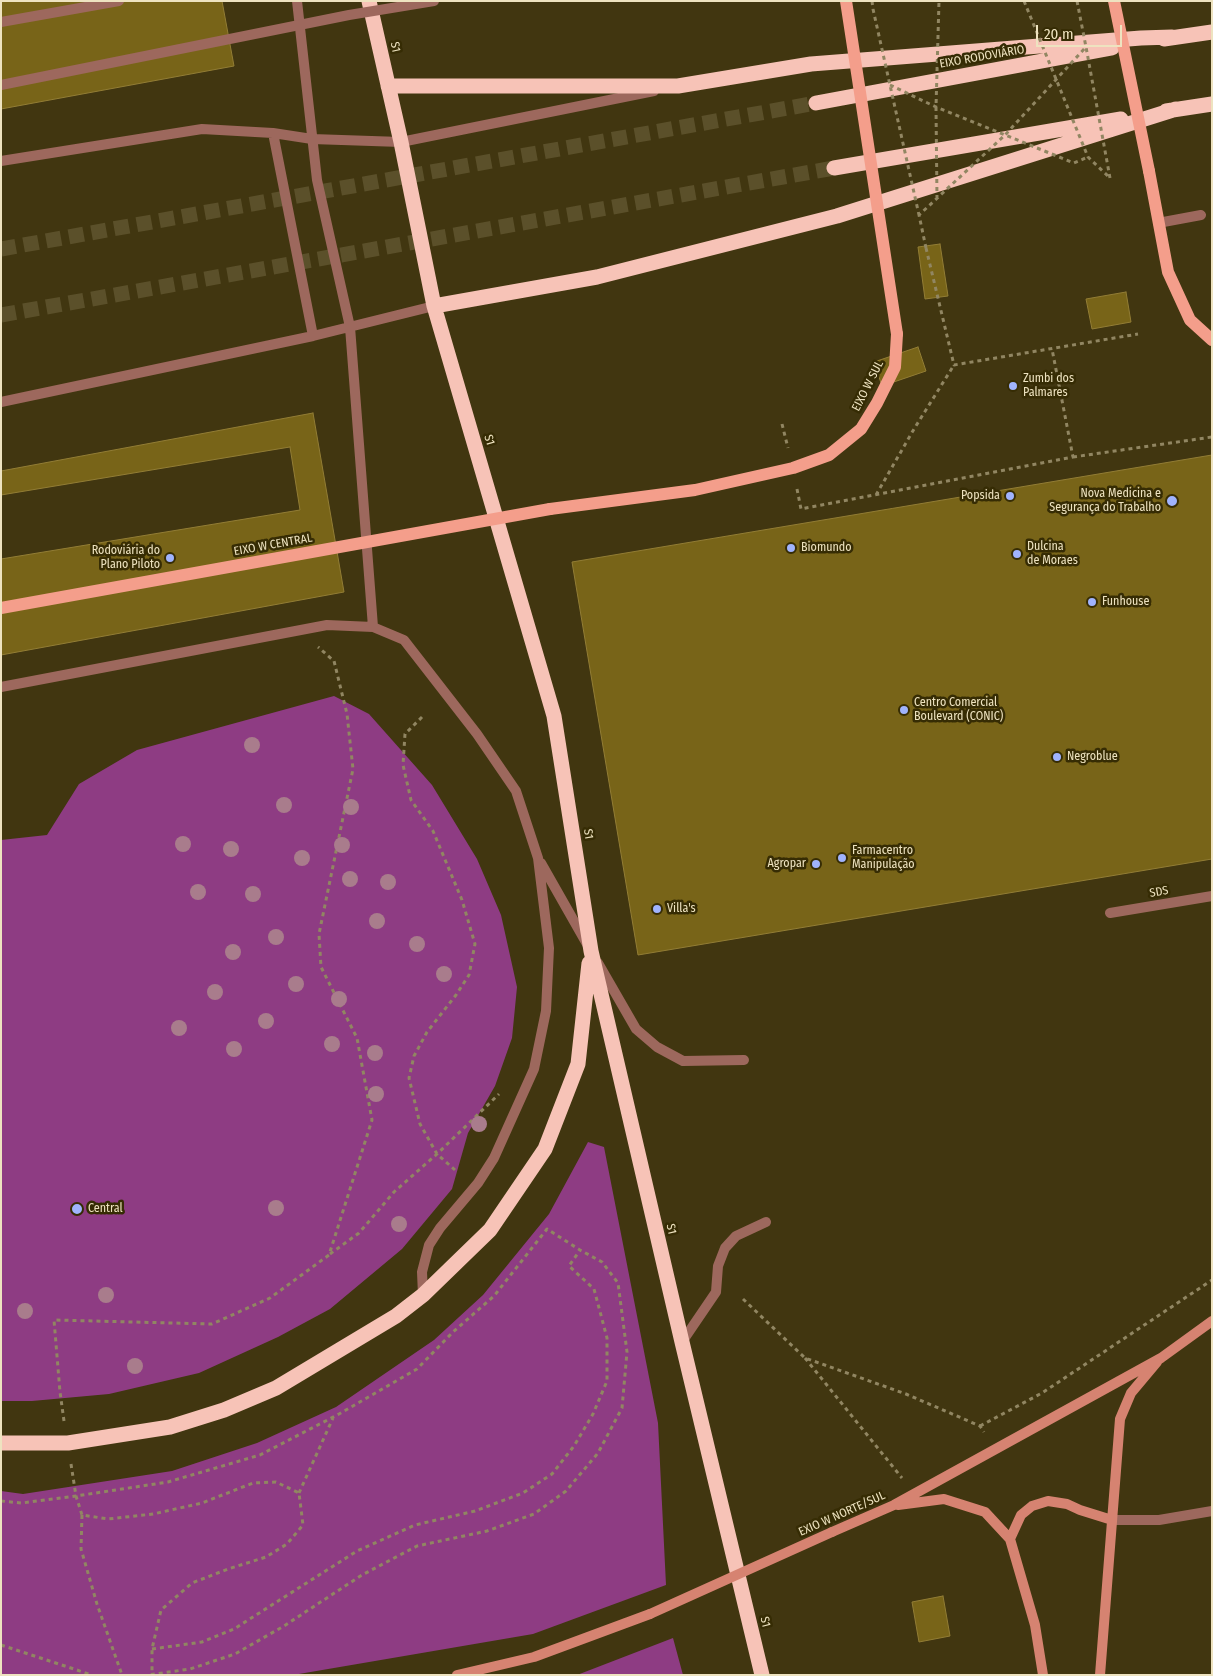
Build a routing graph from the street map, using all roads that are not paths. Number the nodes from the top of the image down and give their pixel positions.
1 (119, 1) edge
2 (297, 1) edge
3 (369, 1) edge
4 (434, 1) edge
5 (846, 1) edge
6 (1114, 1) edge
7 (1, 22) edge
8 (1212, 32) edge
9 (1172, 37) junction
10 (1, 85) edge
11 (388, 86) junction
12 (678, 86) junction
13 (816, 103) tunnel mouth
14 (1212, 104) edge
15 (1176, 109) junction
16 (273, 133) junction
17 (312, 139) junction
18 (401, 142) junction
19 (1, 161) edge
20 (834, 168) tunnel mouth
21 (1201, 215) dead end
22 (1158, 223) junction
23 (434, 306) junction
24 (350, 327) junction
25 (313, 336) junction
26 (1212, 340) edge
27 (1, 402) edge
28 (550, 509) joint
29 (1, 608) edge
30 (373, 628) junction
31 (1, 687) edge
32 (538, 858) junction
33 (1212, 896) edge
34 (1110, 913) dead end
35 (591, 951) junction
36 (744, 1060) dead end
37 (766, 1222) dead end
38 (423, 1295) junction
39 (1212, 1321) edge
40 (682, 1342) junction
41 (1161, 1358) junction
42 (1, 1443) edge
43 (894, 1505) junction
44 (1212, 1511) edge
45 (1112, 1520) junction
46 (1010, 1538) junction
47 (457, 1675) edge
48 (762, 1675) edge
49 (1043, 1675) edge
50 (1100, 1675) edge

1 - 7 lane
2 - 17 lane
3 - 11 highway, S1
4 - 10 lane, bridge
5 - 28 main road, EIXO W SUL, bridge
6 - 22 main road, bridge
8 - 9 highway, EIXO RODOVIÁRIO
9 - 12 highway
9 - 13 highway, EIXO RODOVIÁRIO
11 - 12 highway
11 - 18 highway, S1
12 - 18 lane
14 - 15 highway
15 - 20 highway
15 - 23 highway
16 - 17 lane
16 - 19 lane
16 - 25 lane
17 - 18 lane
17 - 24 lane
18 - 23 highway, S1
21 - 22 lane
22 - 26 main road
23 - 24 lane
23 - 35 highway, S1
24 - 25 lane
24 - 30 lane
25 - 27 lane
28 - 29 main road, EIXO W CENTRAL, bridge
30 - 31 lane
30 - 32 lane
32 - 35 lane
32 - 38 lane
33 - 34 lane, SDS
35 - 36 lane
35 - 38 highway
35 - 40 highway, S1
37 - 40 lane
38 - 42 highway
39 - 41 main road, EXIO W NORTE/SUL
40 - 48 highway, S1
41 - 43 main road, EXIO W NORTE/SUL
41 - 45 main road
43 - 46 main road
43 - 47 main road, EXIO W NORTE/SUL, bridge
44 - 45 lane
45 - 46 main road
45 - 50 main road
46 - 49 main road

